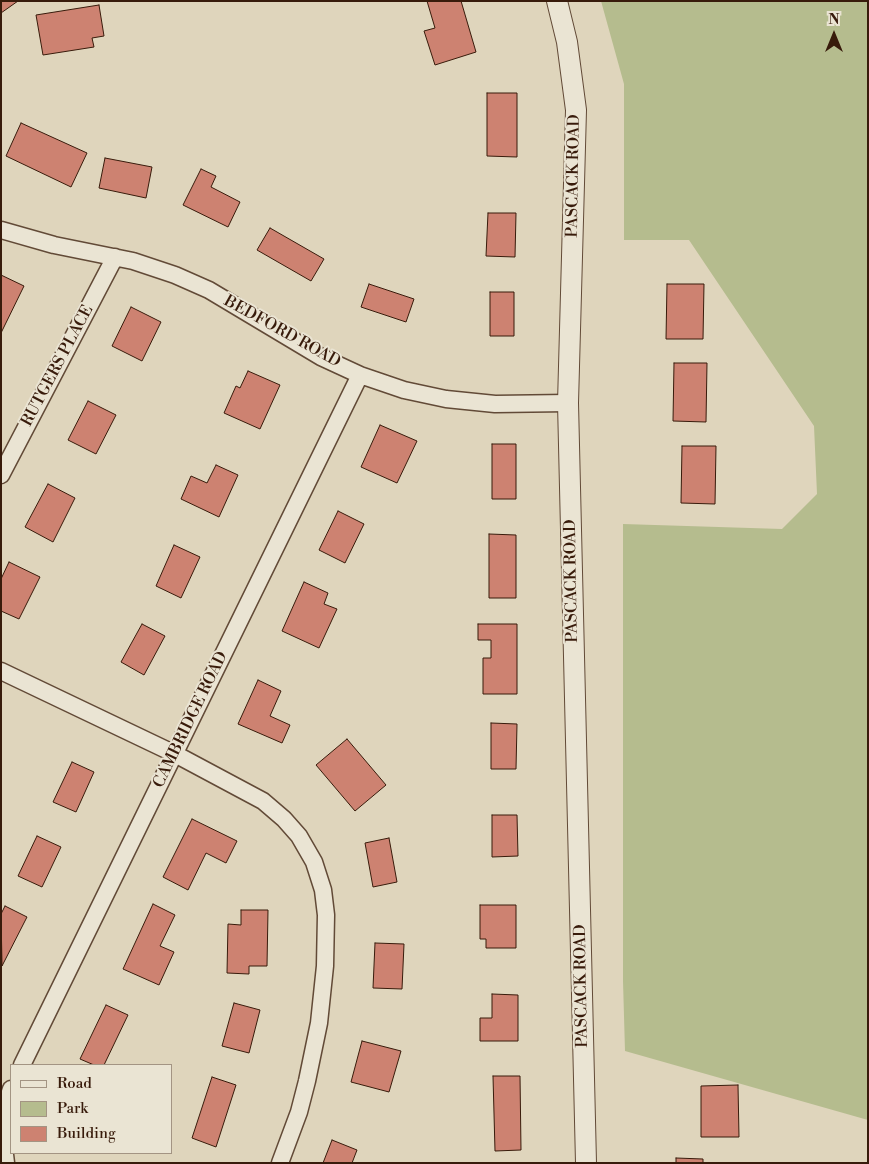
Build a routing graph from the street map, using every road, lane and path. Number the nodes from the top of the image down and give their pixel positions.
1 (557, 1) edge
2 (1, 230) edge
3 (115, 257) junction
4 (360, 375) junction
5 (568, 403) junction
6 (1, 475) edge
7 (1, 671) edge
8 (175, 754) junction
9 (22, 1064) edge
10 (10, 1092) edge
11 (6, 1163) edge
12 (280, 1163) edge
13 (586, 1163) edge

1 - 5 street, PASCACK ROAD
2 - 3 street, BEDFORD ROAD
3 - 4 street, BEDFORD ROAD
3 - 6 street, RUTGERS PLACE
4 - 5 street, BEDFORD ROAD
4 - 8 street, CAMBRIDGE ROAD
5 - 13 street, PASCACK ROAD
7 - 8 street
8 - 9 street, CAMBRIDGE ROAD
8 - 12 street
10 - 11 street

